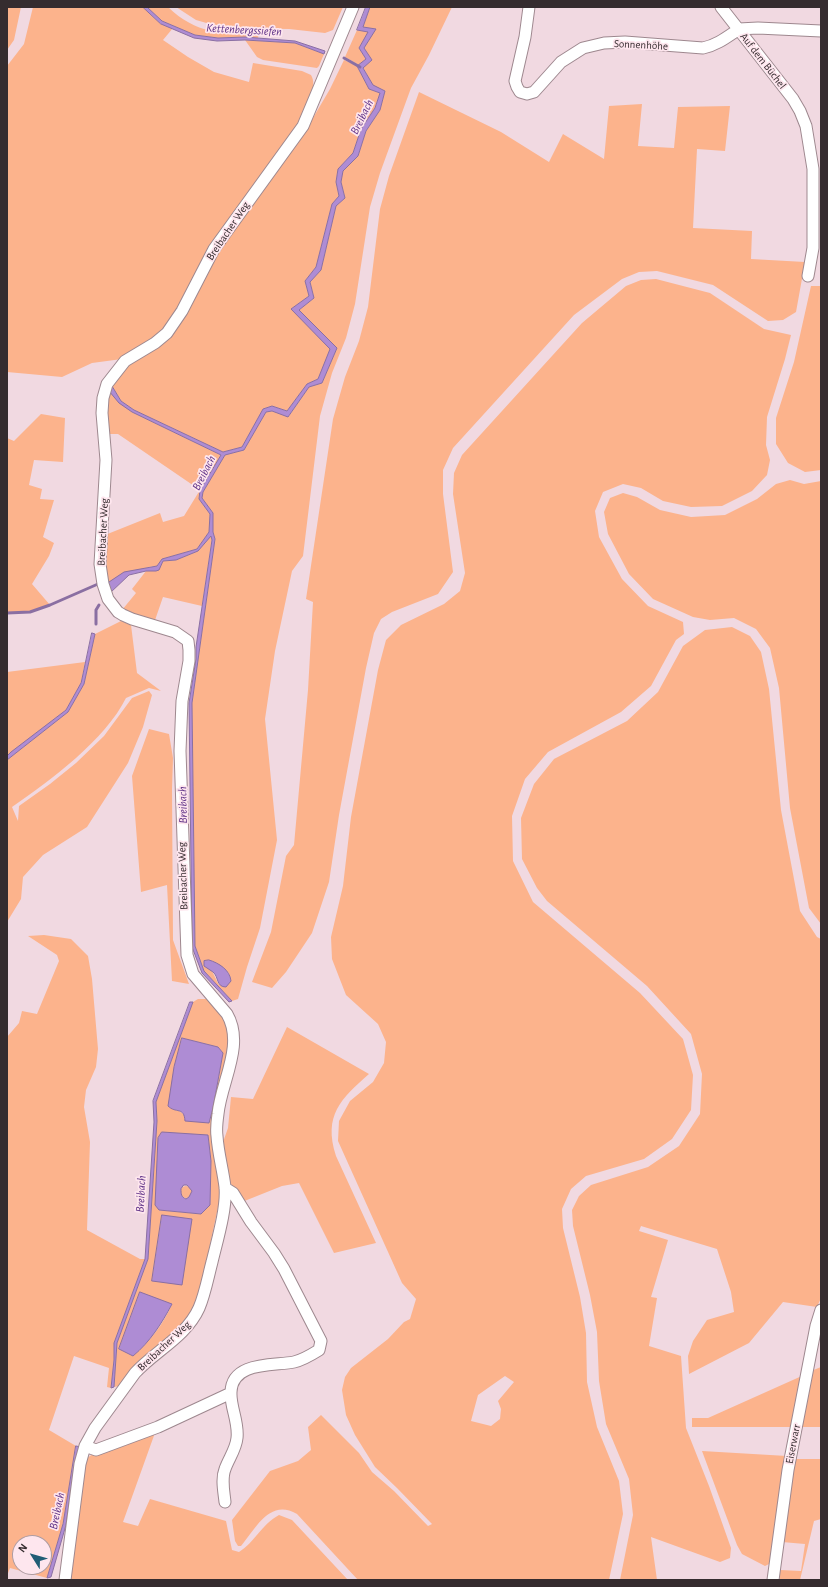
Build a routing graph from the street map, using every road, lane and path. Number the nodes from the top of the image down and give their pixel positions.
1 (352, 7) edge
2 (529, 7) edge
3 (721, 7) edge
4 (739, 29) junction
5 (821, 31) edge
6 (817, 168) edge
7 (808, 276) dead end
8 (225, 1188) junction
9 (821, 1310) edge
10 (231, 1393) junction
11 (85, 1446) junction
12 (225, 1502) dead end
13 (64, 1580) edge
14 (773, 1580) edge

1 - 8 street, Breibacher Weg
2 - 4 street, Sonnenhöhe
3 - 4 street
4 - 5 street, Auf dem Büchel
4 - 6 street, Auf dem Büchel
6 - 7 street, Auf dem Büchel
8 - 10 street
8 - 11 street, Breibacher Weg
9 - 14 street, Eiserwarr
10 - 11 street
10 - 12 street
11 - 13 street, Breibacher Weg

